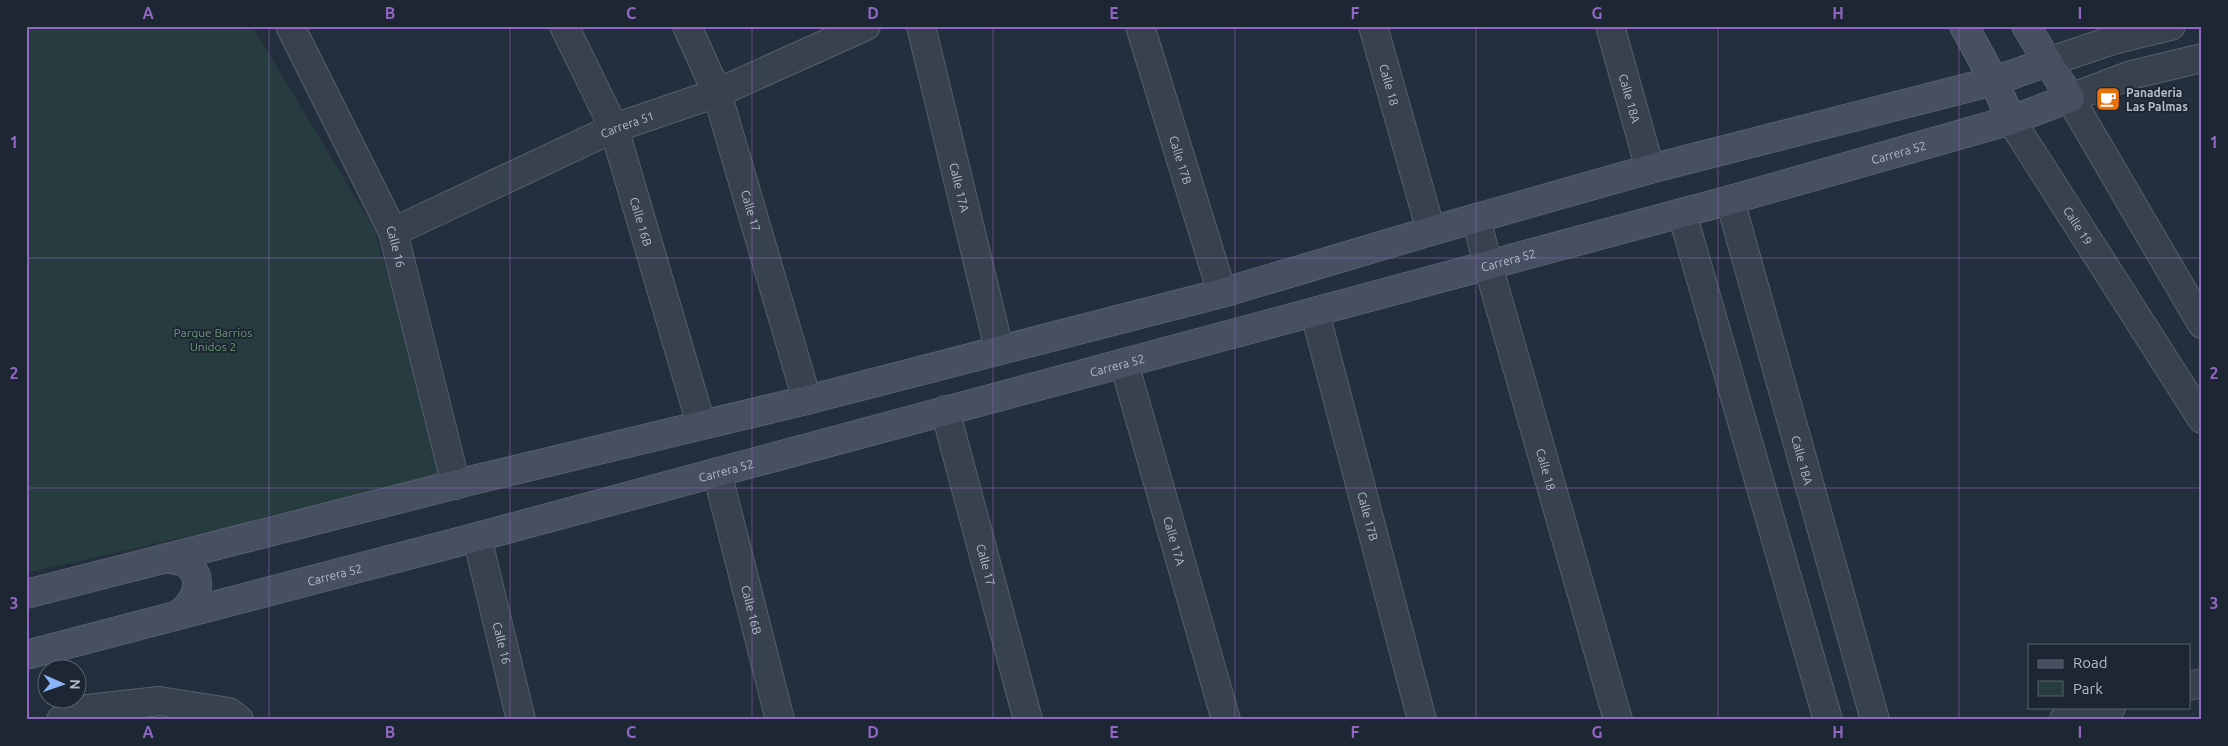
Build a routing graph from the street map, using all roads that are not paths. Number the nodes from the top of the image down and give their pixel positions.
1 (290, 26) edge
2 (564, 26) edge
3 (687, 26) edge
4 (866, 26) edge
5 (921, 26) edge
6 (1140, 26) edge
7 (1373, 26) edge
8 (1610, 26) edge
9 (1964, 26) edge
10 (2026, 26) edge
11 (2171, 26) edge
12 (2202, 58) edge
13 (2048, 62) junction
14 (1994, 81) junction
15 (717, 93) junction
16 (2070, 98) junction
17 (2011, 120) junction
18 (614, 128) junction
19 (1650, 170) junction
20 (1730, 200) junction
21 (1682, 213) junction
22 (1476, 218) junction
23 (1431, 231) junction
24 (393, 232) junction
25 (1488, 265) junction
26 (1222, 293) junction
27 (1315, 313) junction
28 (2202, 324) edge
29 (999, 349) junction
30 (1124, 362) junction
31 (807, 400) junction
32 (945, 410) junction
33 (2202, 419) edge
34 (701, 424) junction
35 (717, 472) junction
36 (456, 485) junction
37 (476, 537) junction
38 (166, 558) junction
39 (26, 594) edge
40 (179, 614) junction
41 (26, 655) edge
42 (2106, 708) edge
43 (61, 720) edge
44 (239, 720) edge
45 (521, 720) edge
46 (780, 720) edge
47 (1028, 720) edge
48 (1226, 720) edge
49 (1422, 720) edge
50 (1618, 720) edge
51 (1828, 720) edge
52 (1875, 720) edge
53 (2064, 720) edge

1 - 24 street, Calle 16
2 - 18 street, Calle 16B
3 - 15 street, Calle 17
4 - 15 street, Carrera 51
5 - 29 street, Calle 17A
6 - 26 street, Calle 17B
7 - 23 street, Calle 18
8 - 19 street, Calle 18A
9 - 14 main road, Calle 19
10 - 13 main road
11 - 13 street
12 - 16 street, Carrera 52
13 - 14 main road
13 - 16 main road
14 - 17 main road, Calle 19
14 - 19 main road
15 - 18 street, Carrera 51
15 - 31 street, Calle 17
16 - 17 main road, Carrera 52
16 - 28 street
17 - 20 main road, Carrera 52
17 - 33 street, Calle 19
18 - 24 street, Carrera 51
18 - 34 street, Calle 16B
19 - 22 main road
20 - 21 main road, Carrera 52
20 - 52 street, Calle 18A
21 - 25 main road, Carrera 52
21 - 51 street
22 - 23 main road
22 - 25 street, Calle 18
23 - 26 main road
24 - 36 street, Calle 16
25 - 27 main road, Carrera 52
25 - 50 street, Calle 18
26 - 29 main road
27 - 30 main road, Carrera 52
27 - 49 street, Calle 17B
29 - 31 main road
30 - 32 main road, Carrera 52
30 - 48 street, Calle 17A
31 - 34 main road
32 - 35 main road, Carrera 52
32 - 47 street, Calle 17
34 - 36 main road
35 - 37 main road, Carrera 52
35 - 46 street, Calle 16B
36 - 38 main road
37 - 40 main road, Carrera 52
37 - 45 street, Calle 16
38 - 39 main road
38 - 40 main road
40 - 41 main road, Carrera 52
42 - 53 street
43 - 44 street

